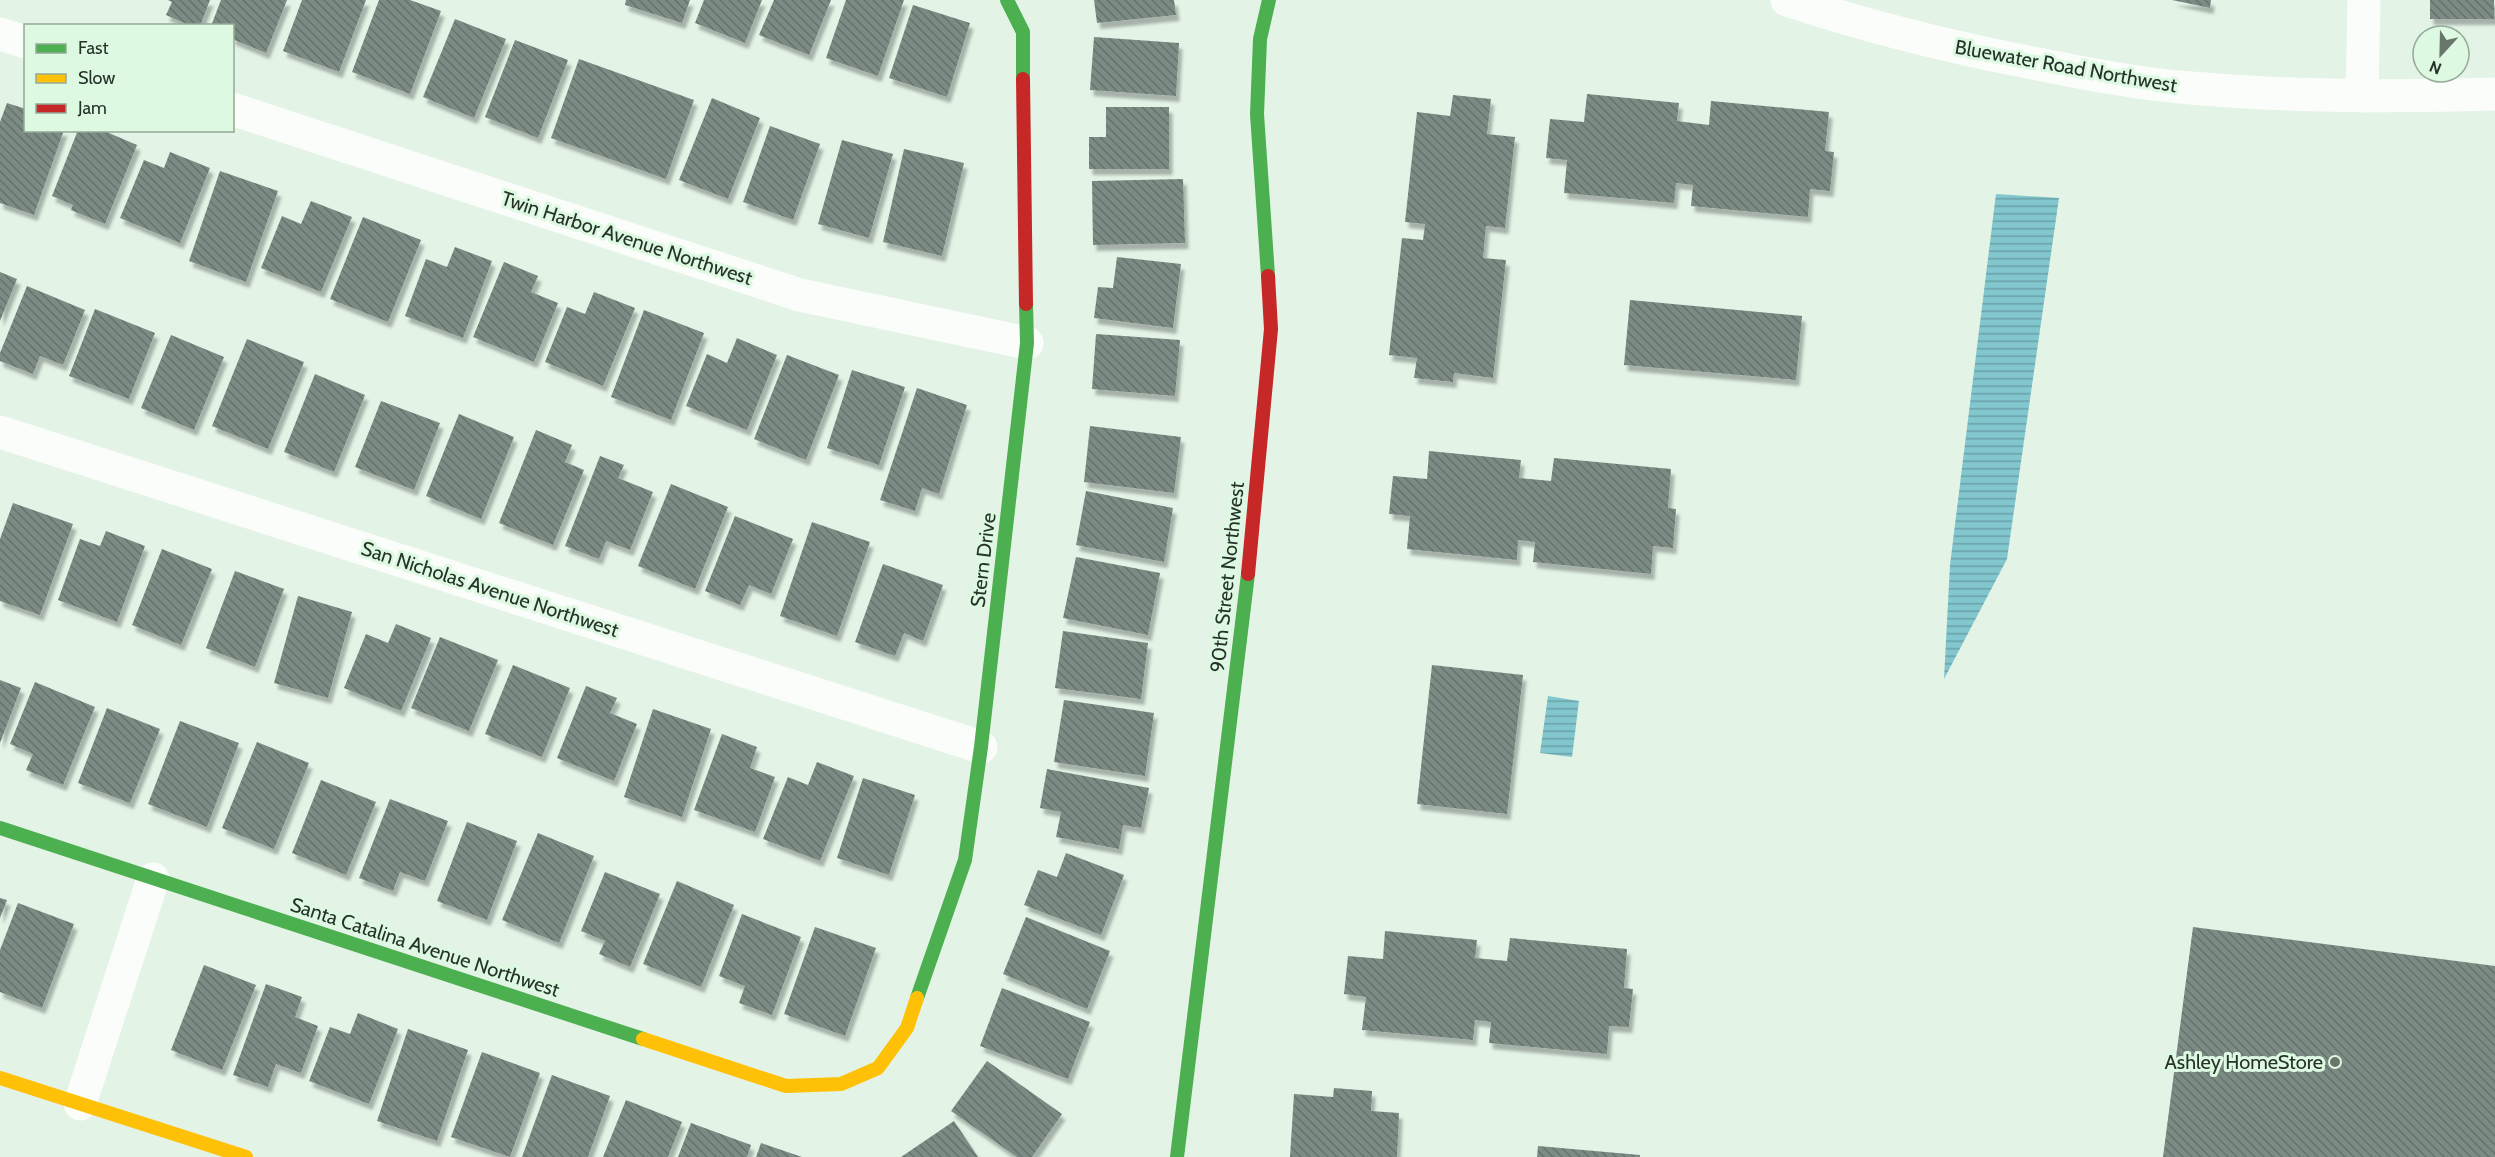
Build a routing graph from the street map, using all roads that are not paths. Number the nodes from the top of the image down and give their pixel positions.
1 (1007, 0) edge
2 (1269, 0) edge
3 (1787, 0) edge
4 (2364, 0) edge
5 (0, 34) edge
6 (24, 41) edge
7 (2495, 94) edge
8 (2362, 96) junction
9 (234, 111) edge
10 (1027, 343) junction
11 (0, 432) edge
12 (981, 747) junction
13 (0, 828) edge
14 (153, 879) junction
15 (0, 1078) edge
16 (841, 1084) joint
17 (80, 1104) junction
18 (246, 1157) edge
19 (1177, 1157) edge

1 - 10 street, Stern Drive
2 - 19 street, 90th Street Northwest
3 - 8 street, Bluewater Road Northwest
4 - 8 street
5 - 6 street
7 - 8 street, Bluewater Road Northwest
9 - 10 street, Twin Harbor Avenue Northwest
10 - 12 street, Stern Drive
11 - 12 street, San Nicholas Avenue Northwest
12 - 16 street, Stern Drive
13 - 14 street, Santa Catalina Avenue Northwest
14 - 16 street, Santa Catalina Avenue Northwest
14 - 17 street
15 - 17 street
17 - 18 street

